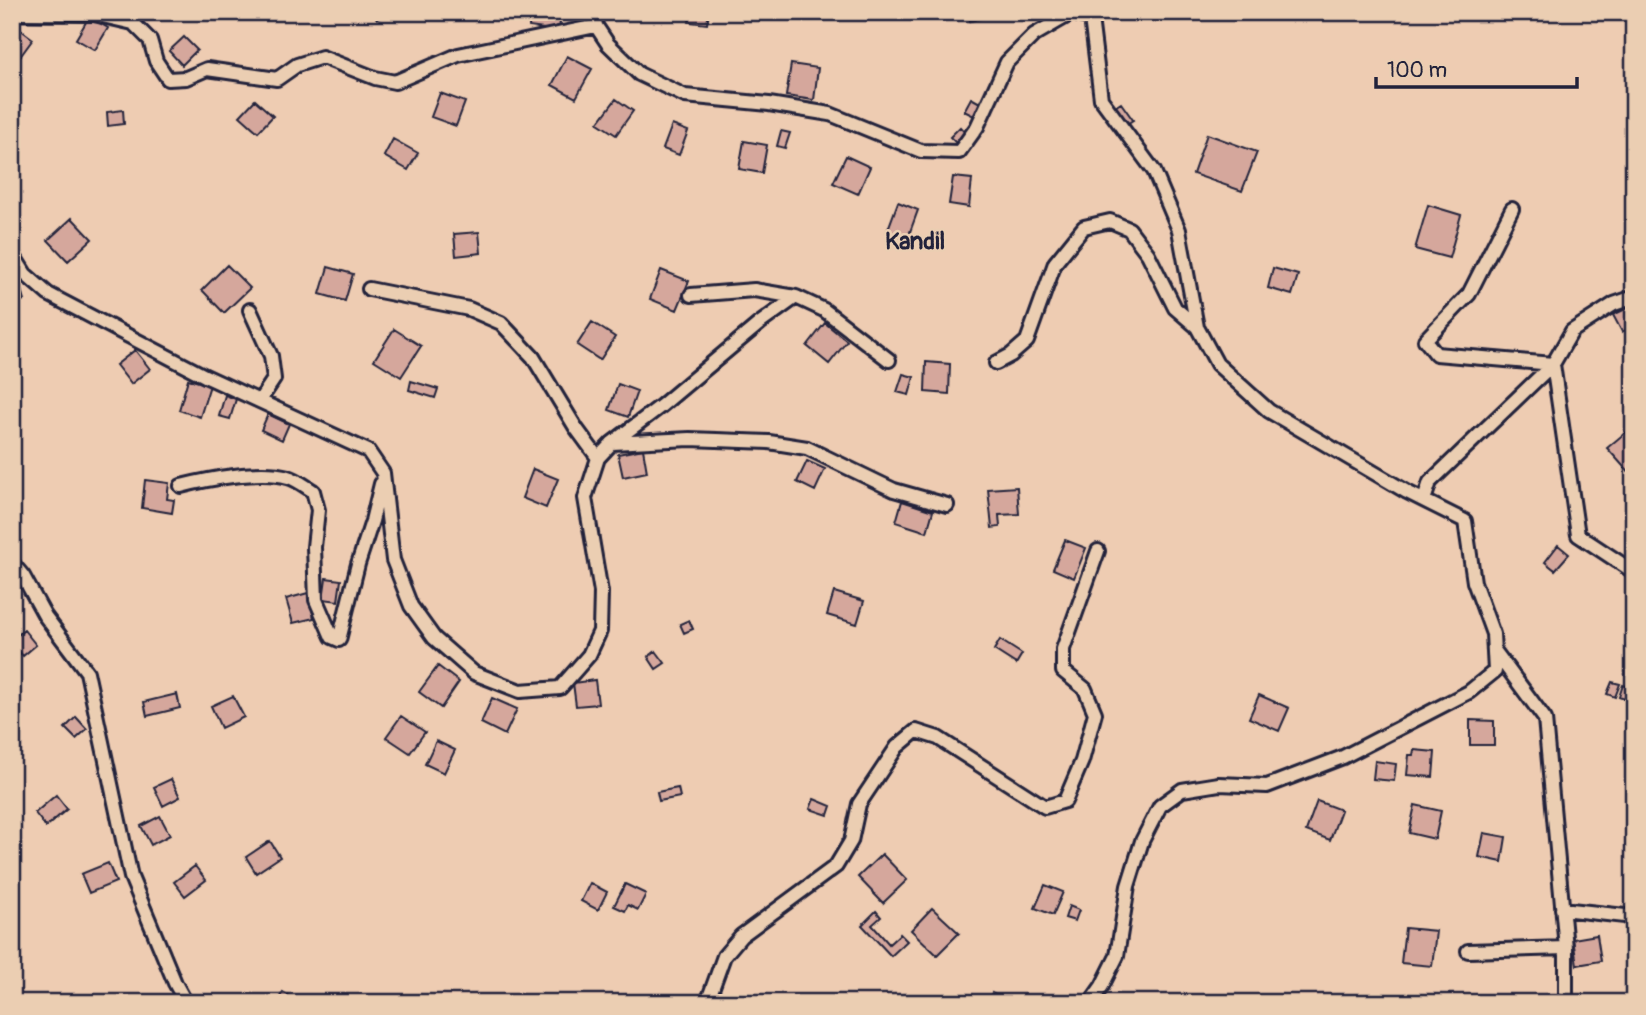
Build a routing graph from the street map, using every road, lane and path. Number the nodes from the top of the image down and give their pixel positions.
1 (594, 12) edge
2 (12, 13) edge
3 (596, 26) junction
4 (1512, 209) dead end
5 (12, 253) edge
6 (369, 289) dead end
7 (691, 295) dead end
8 (796, 297) junction
9 (1634, 297) edge
10 (250, 310) dead end
11 (1197, 327) junction
12 (890, 360) dead end
13 (996, 363) dead end
14 (1553, 364) junction
15 (260, 400) junction
16 (612, 443) junction
17 (598, 458) junction
18 (383, 473) junction
19 (181, 486) dead end
20 (1424, 500) junction
21 (947, 505) dead end
22 (1098, 551) dead end
23 (12, 564) edge
24 (1634, 572) edge
25 (1494, 650) junction
26 (1562, 909) junction
27 (1634, 916) edge
28 (1566, 948) junction
29 (1468, 951) dead end
30 (186, 1003) edge
31 (707, 1003) edge
32 (1090, 1003) edge
33 (1566, 1003) edge

1 - 3 street
2 - 3 street
3 - 11 street
4 - 14 street
5 - 15 street
6 - 17 street
7 - 8 street
8 - 12 street
8 - 16 street
9 - 14 street
10 - 15 street
11 - 13 street
11 - 20 street
14 - 20 street
14 - 24 street
15 - 18 street
16 - 17 street
16 - 21 street
17 - 18 street
18 - 19 street
20 - 25 street
22 - 31 street
23 - 30 street
25 - 26 street
25 - 32 street
26 - 27 street
26 - 28 street
28 - 29 street
28 - 33 street

